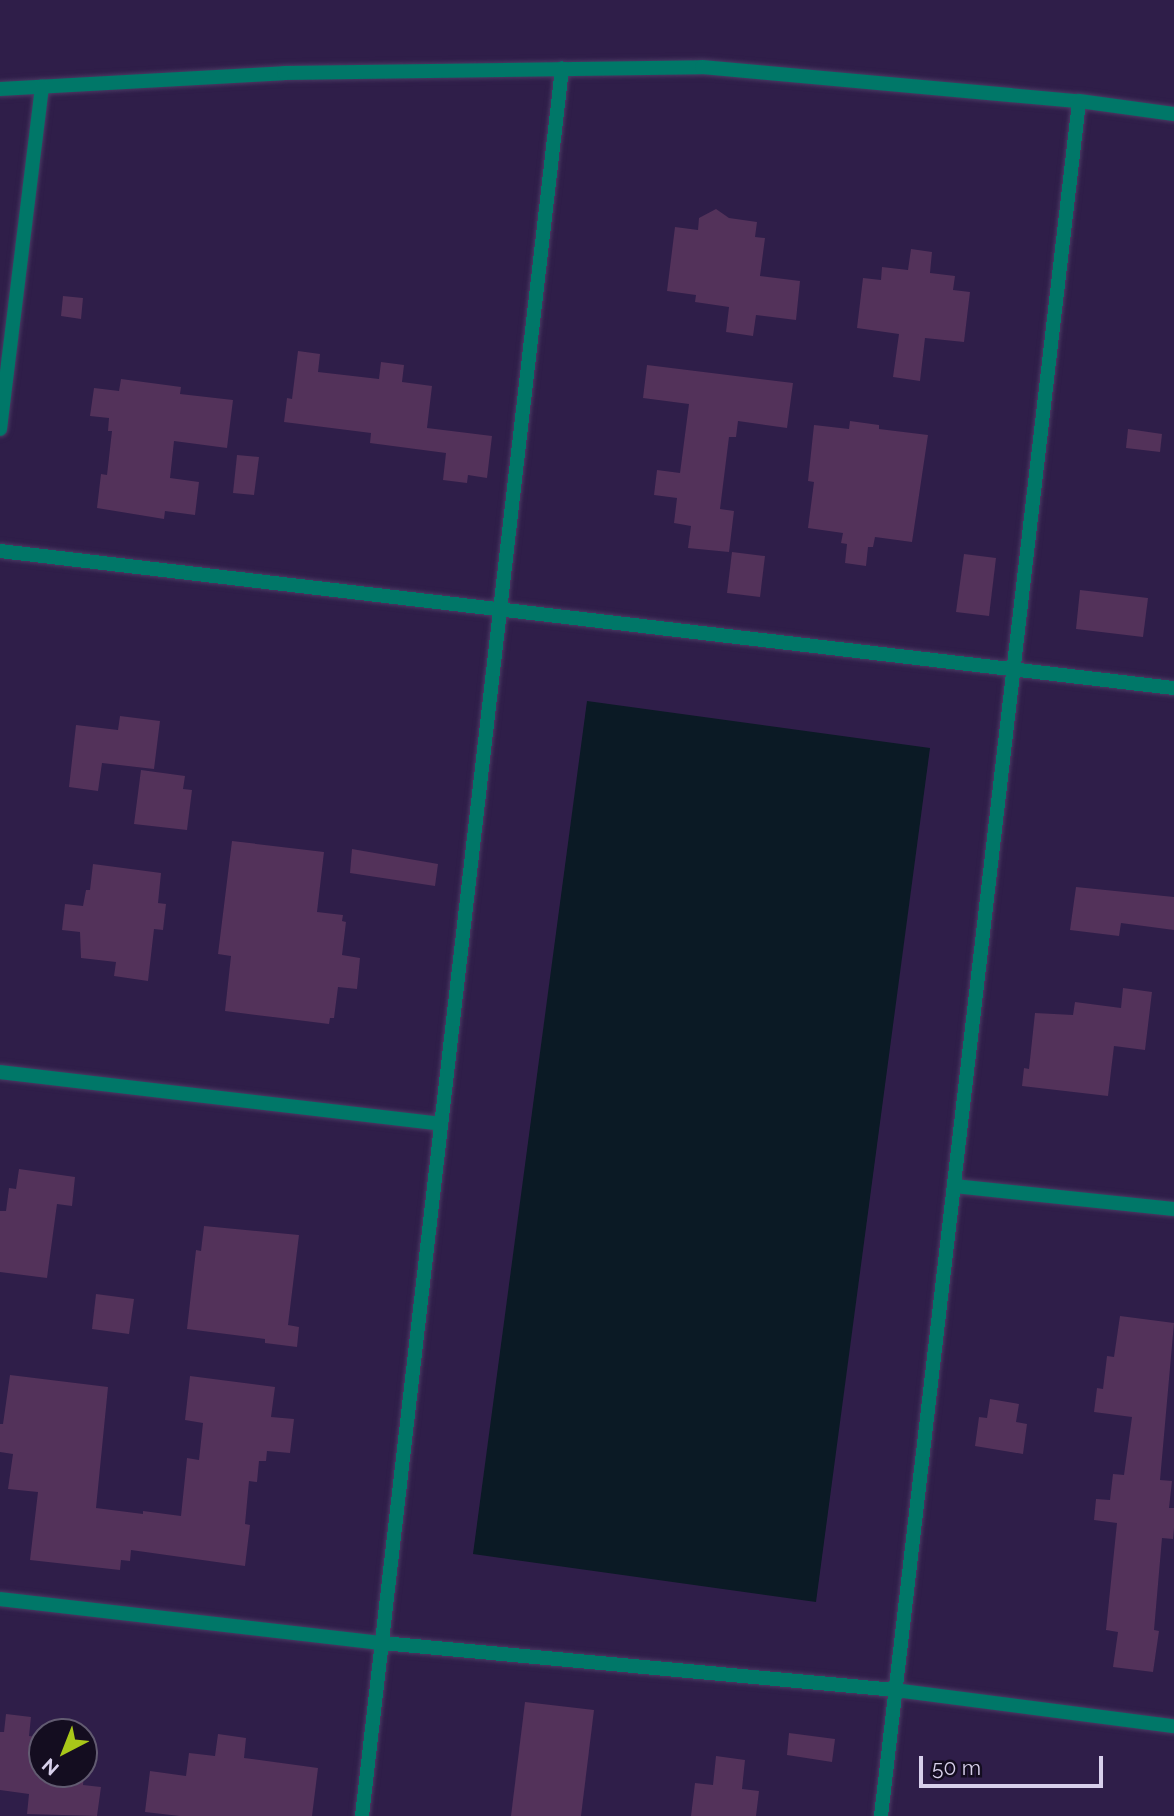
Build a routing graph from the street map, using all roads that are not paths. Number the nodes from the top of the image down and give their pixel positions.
1 (562, 68) junction
2 (42, 87) junction
3 (0, 89) edge
4 (1079, 101) junction
5 (1174, 114) edge
6 (0, 429) edge
7 (0, 551) edge
8 (500, 608) junction
9 (1014, 668) junction
10 (1174, 688) edge
11 (0, 1072) edge
12 (441, 1124) junction
13 (954, 1186) junction
14 (1174, 1209) edge
15 (0, 1599) edge
16 (382, 1643) junction
17 (895, 1690) junction
18 (1174, 1726) edge
19 (362, 1816) edge
20 (881, 1816) edge

1 - 2 street
1 - 4 street
1 - 8 street
2 - 3 street
2 - 6 street
4 - 5 street
4 - 9 street
7 - 8 street
8 - 9 street
8 - 12 street
9 - 10 street
9 - 13 street
11 - 12 street
12 - 16 street
13 - 14 street
13 - 17 street
15 - 16 street
16 - 17 street
16 - 19 street
17 - 18 street
17 - 20 street

